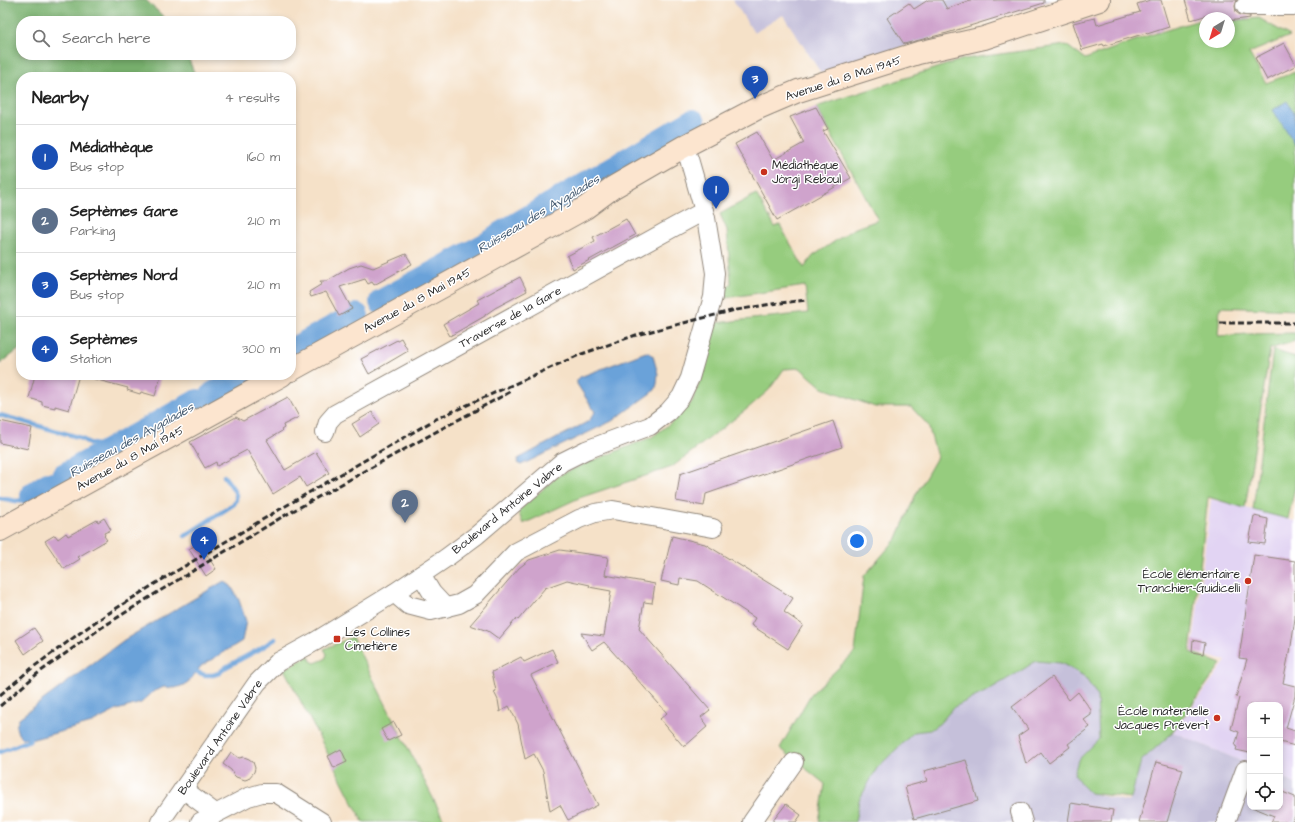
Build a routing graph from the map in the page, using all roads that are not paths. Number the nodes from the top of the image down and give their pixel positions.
1 (1099, 0) edge
2 (1245, 6) dead end
3 (1295, 6) edge
4 (686, 153) junction
5 (704, 211) junction
6 (296, 367) edge
7 (273, 380) edge
8 (325, 432) dead end
9 (713, 528) dead end
10 (0, 530) edge
11 (421, 575) junction
12 (394, 593) junction
13 (446, 608) junction
14 (794, 762) dead end
15 (1245, 770) dead end
16 (183, 789) junction
17 (215, 813) junction
18 (163, 820) edge
19 (200, 822) edge
20 (322, 822) edge
21 (752, 822) edge
22 (1226, 822) edge

1 - 4 main road, Avenue du 8 Mai 1945
2 - 3 street
4 - 5 street, Boulevard Antoine Vabre
4 - 6 main road, Avenue du 8 Mai 1945
5 - 8 street, Traverse de la Gare
5 - 11 street, Boulevard Antoine Vabre
7 - 10 main road, Avenue du 8 Mai 1945
9 - 13 street
11 - 12 street, Boulevard Antoine Vabre
11 - 13 street
12 - 13 street
12 - 16 street, Boulevard Antoine Vabre
14 - 21 street
15 - 22 street
16 - 17 street
16 - 18 street, Boulevard Antoine Vabre
17 - 19 street
17 - 20 street

